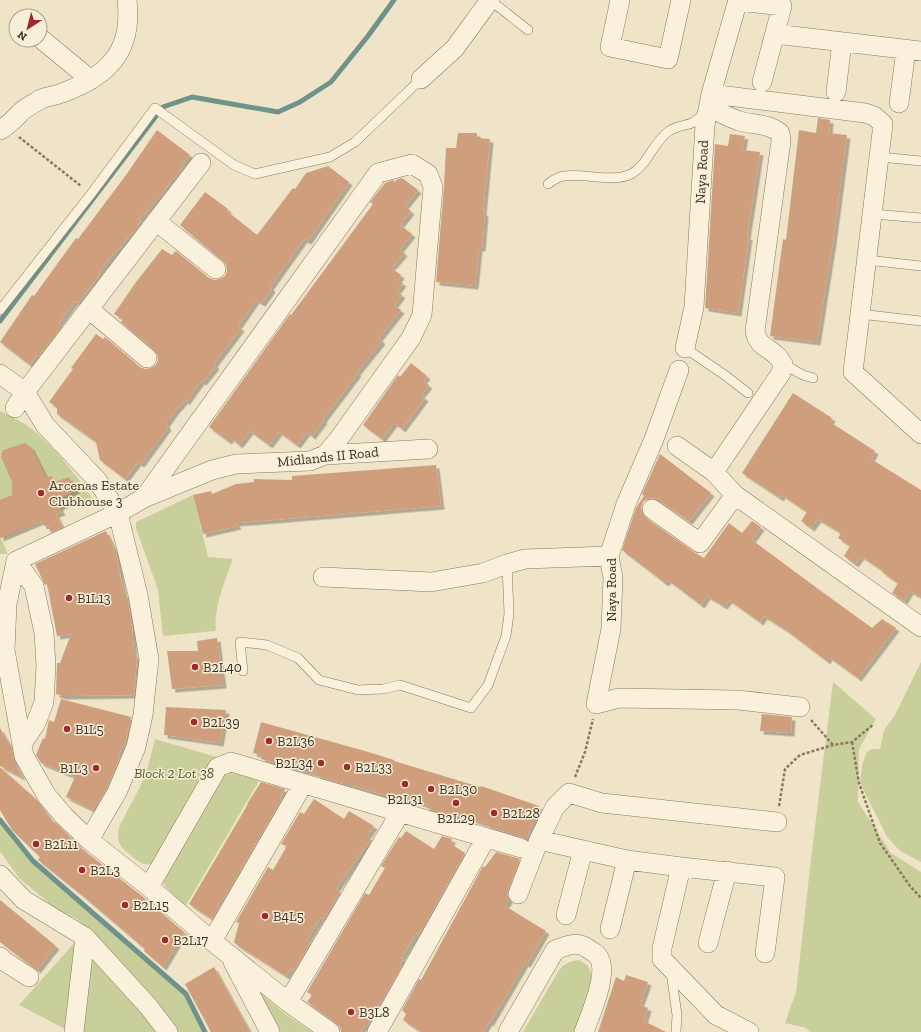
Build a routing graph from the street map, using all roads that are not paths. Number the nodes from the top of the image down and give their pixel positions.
1 (127, 0) edge
2 (490, 0) edge
3 (620, 0) edge
4 (681, 0) edge
5 (738, 0) edge
6 (528, 30) dead end
7 (775, 34) junction
8 (842, 42) junction
9 (48, 45) edge
10 (913, 51) edge
11 (91, 80) junction
12 (422, 80) joint
13 (762, 82) dead end
14 (836, 92) dead end
15 (710, 100) junction
16 (899, 103) dead end
17 (3, 128) edge
18 (880, 157) junction
19 (921, 162) edge
20 (201, 163) dead end
21 (548, 184) dead end
22 (872, 214) junction
23 (921, 218) edge
24 (156, 221) junction
25 (867, 260) junction
26 (921, 266) edge
27 (216, 269) dead end
28 (89, 309) junction
29 (0, 310) edge
30 (860, 314) junction
31 (921, 321) edge
32 (685, 348) joint
33 (147, 358) dead end
34 (783, 364) junction
35 (679, 370) dead end
36 (0, 374) edge
37 (813, 378) dead end
38 (25, 392) junction
39 (748, 393) dead end
40 (7, 406) edge
41 (45, 425) junction
42 (921, 432) edge
43 (677, 446) dead end
44 (428, 449) dead end
45 (324, 455) junction
46 (714, 472) junction
47 (734, 495) junction
48 (144, 498) junction
49 (652, 509) dead end
50 (118, 513) junction
51 (609, 556) junction
52 (16, 561) junction
53 (507, 564) junction
54 (323, 576) dead end
55 (921, 627) edge
56 (243, 671) dead end
57 (800, 707) road end
58 (22, 744) junction
59 (303, 784) junction
60 (400, 813) junction
61 (776, 822) road end
62 (486, 838) junction
63 (89, 840) junction
64 (539, 840) junction
65 (521, 848) dead end
66 (583, 850) junction
67 (628, 860) junction
68 (681, 867) junction
69 (727, 871) junction
70 (0, 875) edge
71 (149, 887) junction
72 (518, 894) dead end
73 (566, 914) dead end
74 (610, 929) dead end
75 (85, 937) junction
76 (212, 941) junction
77 (708, 943) dead end
78 (765, 953) dead end
79 (230, 956) junction
80 (1, 962) edge
81 (670, 968) junction
82 (29, 977) dead end
83 (288, 1002) junction
84 (74, 1032) edge
85 (168, 1032) edge
86 (270, 1032) edge
87 (330, 1032) edge
88 (377, 1032) edge
89 (508, 1032) edge
90 (584, 1032) edge
91 (676, 1032) edge
92 (749, 1032) edge

1 - 11 street
2 - 6 lane
2 - 12 street
3 - 4 street
5 - 7 street
5 - 15 street, Naya Road
7 - 8 street
7 - 13 street
8 - 10 street
8 - 14 street
9 - 11 street
10 - 16 street
11 - 17 street
12 - 29 lane
15 - 18 street
15 - 21 lane
15 - 32 street, Naya Road
15 - 34 street
18 - 19 lane
18 - 22 street
20 - 24 street
22 - 23 lane
22 - 25 street
24 - 27 street
24 - 28 street
25 - 26 lane
25 - 30 street
28 - 33 street
28 - 38 street
30 - 31 lane
30 - 42 street
32 - 39 lane
34 - 37 lane
34 - 46 street
35 - 51 street, Naya Road
36 - 38 street
38 - 40 street
38 - 41 street
40 - 41 street
41 - 50 street
43 - 46 street
44 - 45 street, Midlands II Road
45 - 48 street, Midlands II Road
45 - 48 street
46 - 47 street
47 - 49 street
47 - 55 street
48 - 50 street, Midlands II Road
50 - 52 street, Midlands II Road
50 - 63 street
51 - 53 street
51 - 57 street, Naya Road
52 - 58 street
52 - 58 street
53 - 54 street
53 - 56 lane
58 - 63 street
59 - 60 street
59 - 71 street
59 - 76 street
60 - 62 street
60 - 83 street
61 - 64 street
62 - 65 street
62 - 88 street
63 - 71 street
64 - 66 street
64 - 72 street
66 - 67 street
66 - 73 street
67 - 68 street
67 - 74 street
68 - 69 street
68 - 81 street
69 - 77 street
69 - 78 street
70 - 75 street
71 - 76 street
75 - 84 street
75 - 85 street
76 - 79 street
79 - 83 street
79 - 86 street
80 - 82 street
81 - 91 lane
81 - 92 street
83 - 87 street
89 - 90 street

